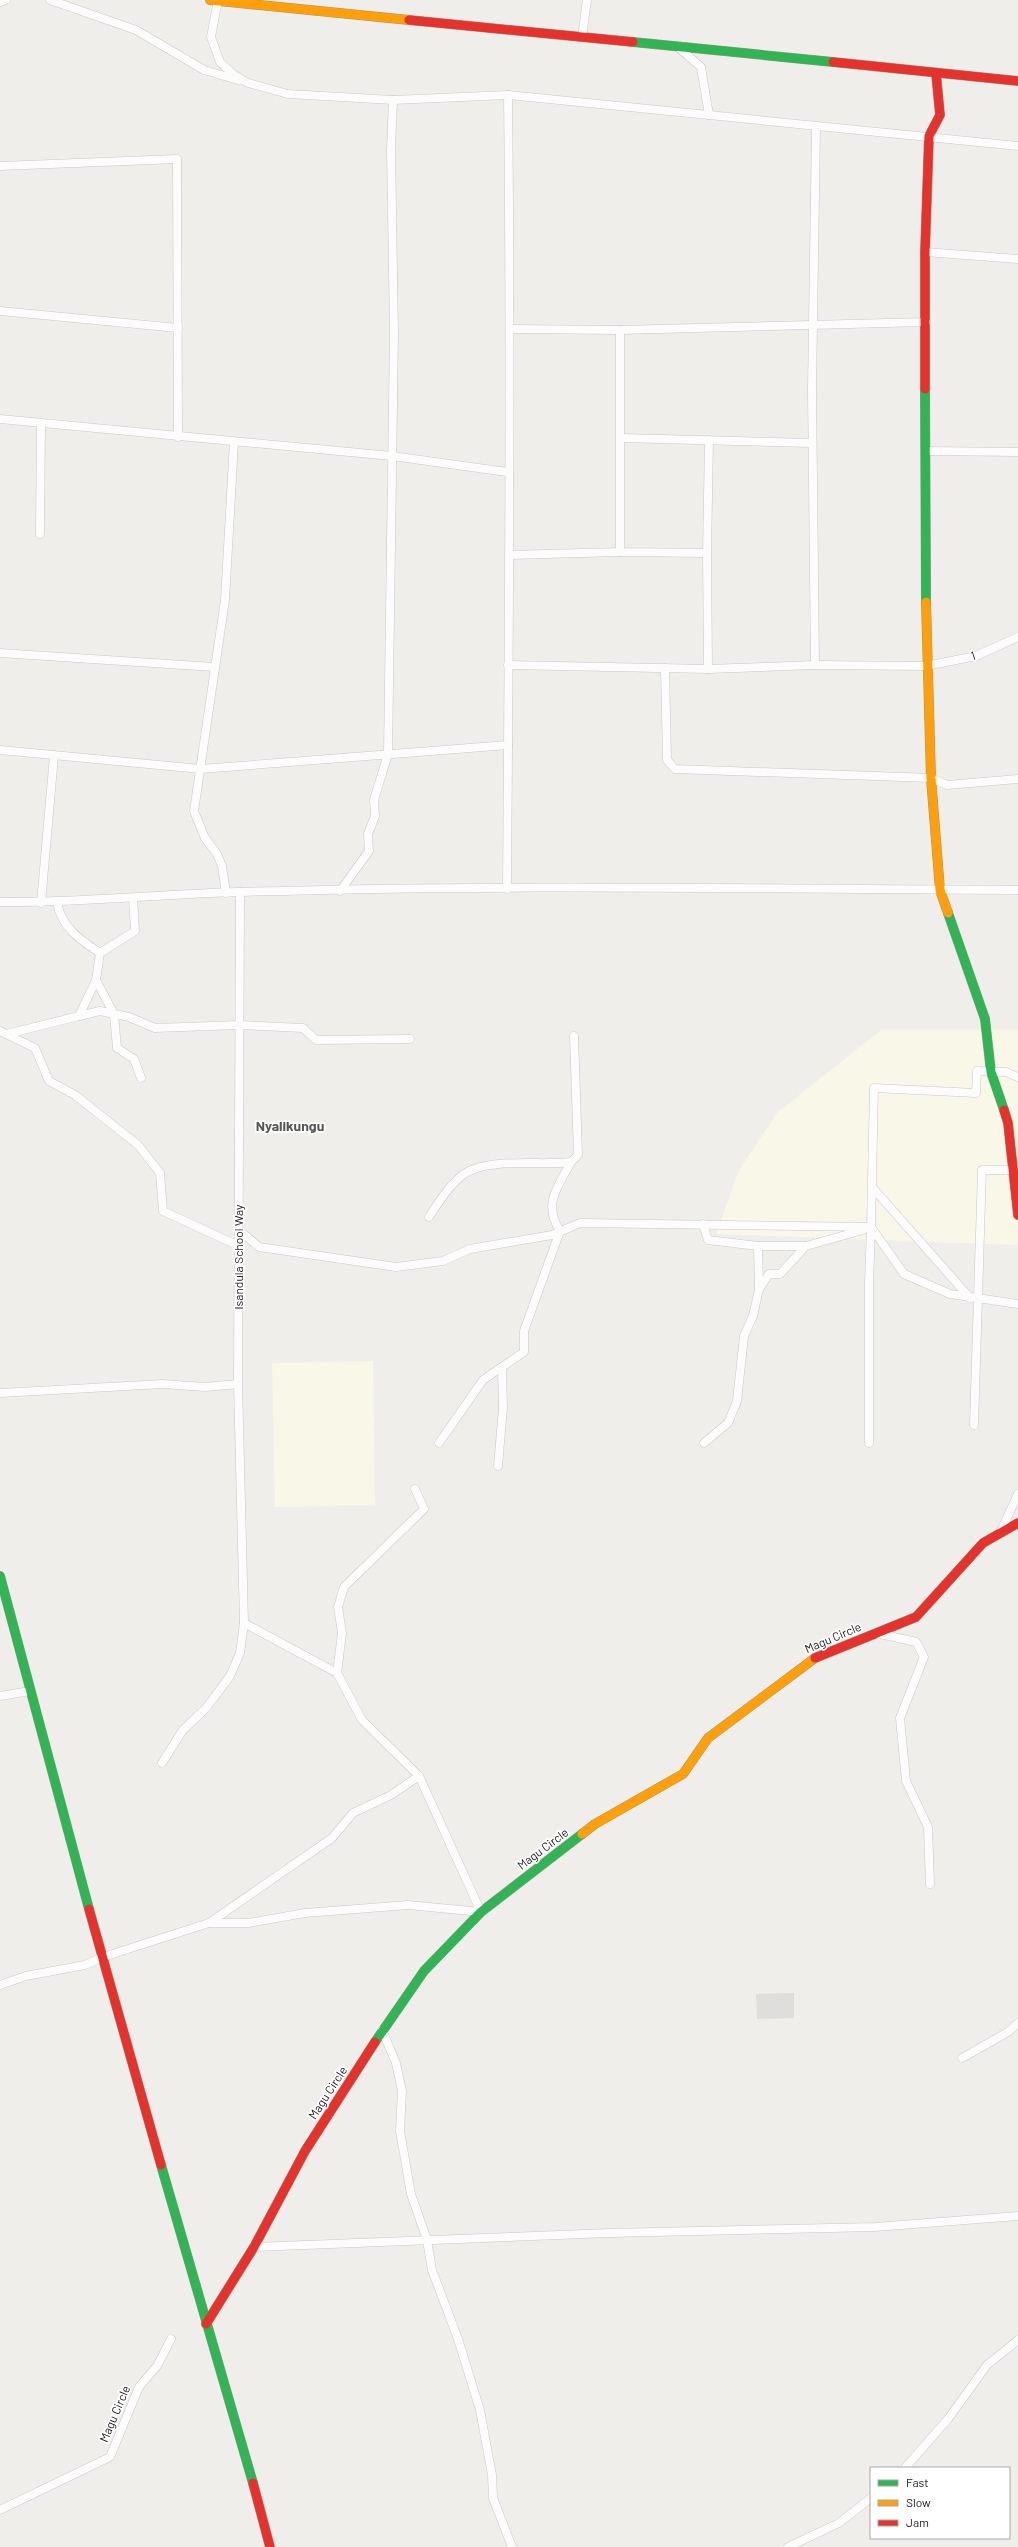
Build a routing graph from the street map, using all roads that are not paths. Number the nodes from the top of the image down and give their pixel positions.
1 (6, 0) edge
2 (50, 0) edge
3 (215, 0) edge
4 (587, 0) edge
5 (0, 2) edge
6 (582, 37) junction
7 (677, 47) junction
8 (936, 73) junction
9 (1018, 81) edge
10 (248, 83) junction
11 (508, 95) junction
12 (393, 100) junction
13 (708, 115) junction
14 (816, 127) junction
15 (929, 136) junction
16 (1018, 146) edge
17 (0, 166) edge
18 (925, 252) junction
19 (1018, 259) edge
20 (0, 311) edge
21 (926, 322) junction
22 (814, 326) junction
23 (178, 328) junction
24 (510, 329) junction
25 (620, 330) junction
26 (0, 419) edge
27 (41, 424) junction
28 (178, 437) junction
29 (621, 438) junction
30 (709, 440) junction
31 (234, 442) junction
32 (812, 443) junction
33 (927, 452) junction
34 (1018, 452) edge
35 (392, 456) junction
36 (507, 472) junction
37 (40, 534) dead end
38 (620, 552) junction
39 (707, 553) junction
40 (509, 555) junction
41 (1018, 636) edge
42 (0, 653) edge
43 (508, 665) junction
44 (815, 665) junction
45 (926, 666) junction
46 (214, 667) junction
47 (665, 668) junction
48 (708, 669) junction
49 (508, 746) junction
50 (0, 750) edge
51 (388, 754) junction
52 (54, 756) junction
53 (201, 769) junction
54 (931, 778) junction
55 (1018, 779) edge
56 (507, 889) junction
57 (940, 890) junction
58 (1018, 890) edge
59 (340, 891) junction
60 (240, 892) junction
61 (226, 893) junction
62 (133, 898) junction
63 (0, 902) edge
64 (57, 902) junction
65 (40, 903) junction
66 (100, 953) junction
67 (96, 980) junction
68 (114, 1014) junction
69 (79, 1016) junction
70 (240, 1025) junction
71 (3, 1032) edge
72 (574, 1036) dead end
73 (410, 1038) dead end
74 (991, 1072) junction
75 (1018, 1077) edge
76 (141, 1078) dead end
77 (571, 1162) junction
78 (1012, 1170) junction
79 (872, 1187) junction
80 (1018, 1215) edge
81 (429, 1217) dead end
82 (703, 1224) junction
83 (871, 1227) junction
84 (239, 1230) junction
85 (560, 1232) junction
86 (239, 1246) junction
87 (758, 1246) junction
88 (806, 1246) junction
89 (759, 1289) junction
90 (975, 1299) junction
91 (1018, 1304) edge
92 (502, 1367) junction
93 (238, 1384) junction
94 (0, 1393) edge
95 (974, 1425) dead end
96 (704, 1442) dead end
97 (439, 1443) dead end
98 (869, 1443) dead end
99 (498, 1466) dead end
100 (415, 1489) dead end
101 (1018, 1494) edge
102 (1018, 1523) edge
103 (999, 1534) junction
104 (0, 1576) edge
105 (244, 1622) junction
106 (875, 1633) junction
107 (337, 1674) junction
108 (30, 1690) junction
109 (0, 1696) edge
110 (162, 1763) dead end
111 (418, 1776) junction
112 (930, 1884) dead end
113 (481, 1912) junction
114 (209, 1923) junction
115 (103, 1957) junction
116 (0, 1984) edge
117 (1018, 2023) edge
118 (382, 2030) junction
119 (962, 2058) dead end
120 (1018, 2216) edge
121 (427, 2240) junction
122 (254, 2247) junction
123 (206, 2324) junction
124 (171, 2339) dead end
125 (1018, 2340) edge
126 (905, 2467) edge
127 (870, 2499) edge
128 (0, 2510) edge
129 (270, 2547) edge
130 (512, 2547) edge
131 (788, 2547) edge

1 - 5 street
2 - 10 street
3 - 6 main road
3 - 10 street
4 - 6 street
6 - 7 main road
7 - 8 main road
7 - 13 street
8 - 9 main road
8 - 15 main road
10 - 12 street
11 - 12 street
11 - 13 street
11 - 24 street
12 - 35 street
13 - 14 street
14 - 15 street
14 - 22 street
15 - 16 street
15 - 18 main road
17 - 23 street
18 - 19 street
18 - 21 main road
20 - 23 street
21 - 22 street
21 - 33 main road
22 - 25 street
22 - 32 street
23 - 28 street
24 - 25 street
24 - 36 street
25 - 29 street
26 - 27 street
27 - 28 street
27 - 37 street
28 - 31 street
29 - 30 street
29 - 38 street
30 - 32 street
30 - 39 street
31 - 35 street
31 - 46 street
32 - 44 street
33 - 34 street
33 - 45 main road
35 - 36 street
35 - 51 street
36 - 40 street
38 - 39 street
38 - 40 street
39 - 48 street
40 - 43 street
41 - 45 street, 1
42 - 46 street
43 - 47 street, 1
43 - 49 street
44 - 45 street, 1
44 - 48 street, 1
45 - 54 main road
46 - 53 street
47 - 48 street, 1
47 - 54 street
49 - 51 street
49 - 56 street
50 - 52 street
51 - 53 street
51 - 59 street
52 - 53 street
52 - 65 street
53 - 61 street
54 - 55 street
54 - 57 main road
56 - 57 street
56 - 59 street
57 - 58 street
57 - 74 main road
59 - 60 street
60 - 61 street
60 - 70 street, Isandula School Way
61 - 62 street
62 - 64 street
62 - 66 street
63 - 65 street
64 - 65 street
64 - 66 street
66 - 67 street
67 - 68 street
67 - 69 street
68 - 69 street
68 - 70 street
68 - 76 street
69 - 71 street
70 - 73 street
70 - 84 street, Isandula School Way
71 - 86 street
72 - 77 street
74 - 75 street
74 - 78 main road
74 - 79 street
77 - 81 street
77 - 85 street
78 - 80 main road
78 - 90 street
79 - 83 street
79 - 90 street
82 - 83 street
82 - 85 street
82 - 87 street
83 - 88 street
83 - 90 street
83 - 98 street
84 - 85 street
84 - 86 street, Isandula School Way
85 - 92 street
86 - 93 street, Isandula School Way
87 - 88 street
87 - 89 street
88 - 89 street
89 - 96 street
90 - 91 street
90 - 95 street
92 - 97 street
92 - 99 street
93 - 94 street
93 - 105 street, Isandula School Way
100 - 107 street
101 - 103 street
102 - 103 main road, Magu Circle
103 - 106 main road, Magu Circle
104 - 108 main road
105 - 107 street
105 - 110 street, Isandula School Way
106 - 112 street
106 - 113 main road, Magu Circle
107 - 111 street
108 - 109 street
108 - 115 main road
111 - 113 street
111 - 114 street
113 - 114 street
113 - 118 main road, Magu Circle
114 - 115 street
115 - 116 street
115 - 123 main road
117 - 119 street
118 - 121 street
118 - 122 main road, Magu Circle
120 - 121 street
121 - 122 street
121 - 130 street
122 - 123 main road, Magu Circle
123 - 129 main road
124 - 128 street, Magu Circle
125 - 126 street
127 - 131 street

